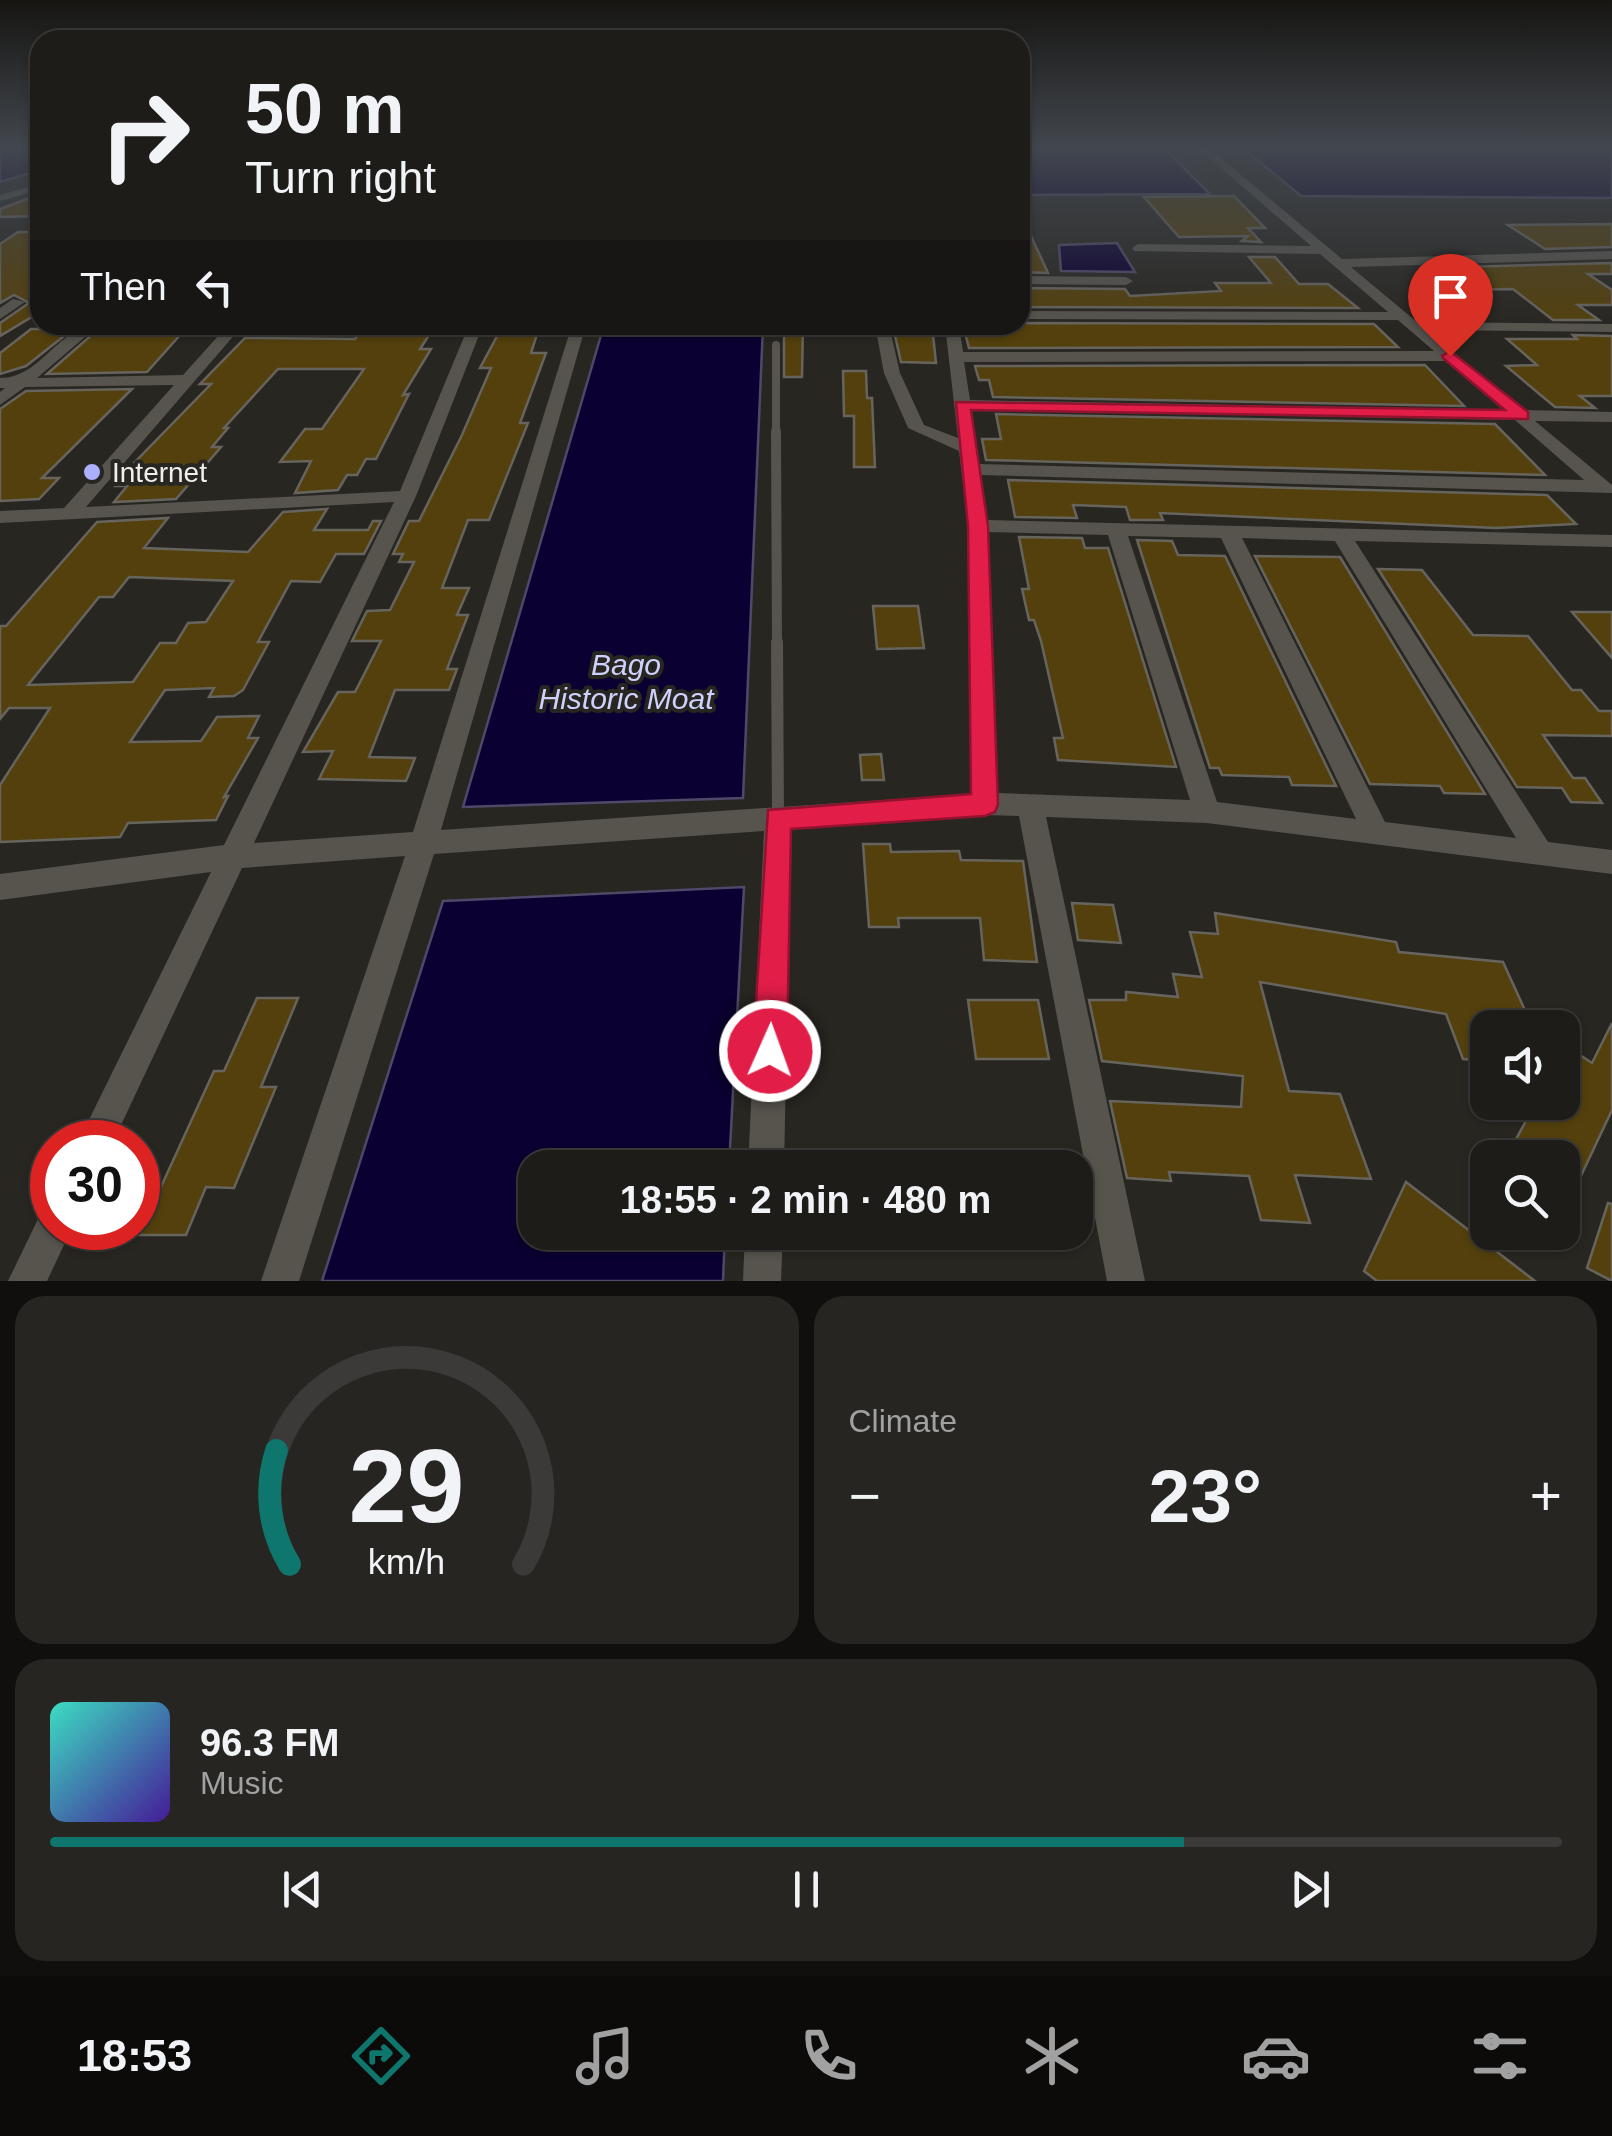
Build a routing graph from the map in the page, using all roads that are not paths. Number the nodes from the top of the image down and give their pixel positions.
1 (1277, 209) edge
2 (1138, 248) dead end
3 (1327, 250) junction
4 (1610, 256) edge
5 (1342, 262) junction
6 (1030, 280) edge
7 (1126, 282) dead end
8 (18, 302) dead end
9 (1030, 314) edge
10 (0, 315) edge
11 (1410, 321) junction
12 (1612, 328) edge
13 (80, 335) edge
14 (227, 335) edge
15 (472, 335) edge
16 (576, 335) edge
17 (884, 335) edge
18 (953, 335) edge
19 (776, 345) dead end
20 (956, 356) junction
21 (1450, 356) junction
22 (188, 380) junction
23 (22, 382) junction
24 (0, 383) edge
25 (0, 400) edge
26 (962, 405) junction
27 (1522, 416) junction
28 (1612, 417) edge
29 (967, 458) junction
30 (1607, 490) edge
31 (407, 496) junction
32 (67, 516) junction
33 (0, 518) edge
34 (978, 526) junction
35 (1116, 529) junction
36 (1228, 531) junction
37 (1340, 533) junction
38 (1612, 542) edge
39 (985, 804) junction
40 (1030, 806) junction
41 (1207, 812) junction
42 (778, 818) junction
43 (1377, 833) junction
44 (423, 844) junction
45 (1540, 853) junction
46 (236, 856) junction
47 (1612, 862) edge
48 (0, 887) edge
49 (106, 1120) edge
50 (767, 1150) edge
51 (42, 1250) edge
52 (763, 1250) edge
53 (27, 1281) edge
54 (280, 1281) edge
55 (762, 1281) edge
56 (1126, 1281) edge

1 - 3 street
2 - 3 street
3 - 5 street
4 - 5 street
5 - 11 street
6 - 7 street
8 - 10 street
9 - 11 street
11 - 12 street
11 - 21 street
13 - 23 street
14 - 22 street
15 - 31 street
16 - 44 street
17 - 29 street
18 - 20 street
19 - 42 lane
20 - 21 street
20 - 26 street
21 - 27 street
22 - 23 street
22 - 32 street
23 - 24 street
23 - 25 street
26 - 27 street
26 - 29 street
27 - 28 street
27 - 30 street
29 - 30 street
29 - 34 street
31 - 32 street
31 - 46 street
32 - 33 street
34 - 35 street
34 - 39 street
35 - 36 street
35 - 41 street
36 - 37 street
36 - 43 street
37 - 38 street
37 - 45 street
39 - 40 street
39 - 42 street
40 - 41 street
40 - 56 street
41 - 43 street
42 - 44 street
42 - 50 street
43 - 45 street
44 - 46 street
44 - 54 street
45 - 47 street
46 - 48 street
46 - 49 street
51 - 53 street
52 - 55 street

